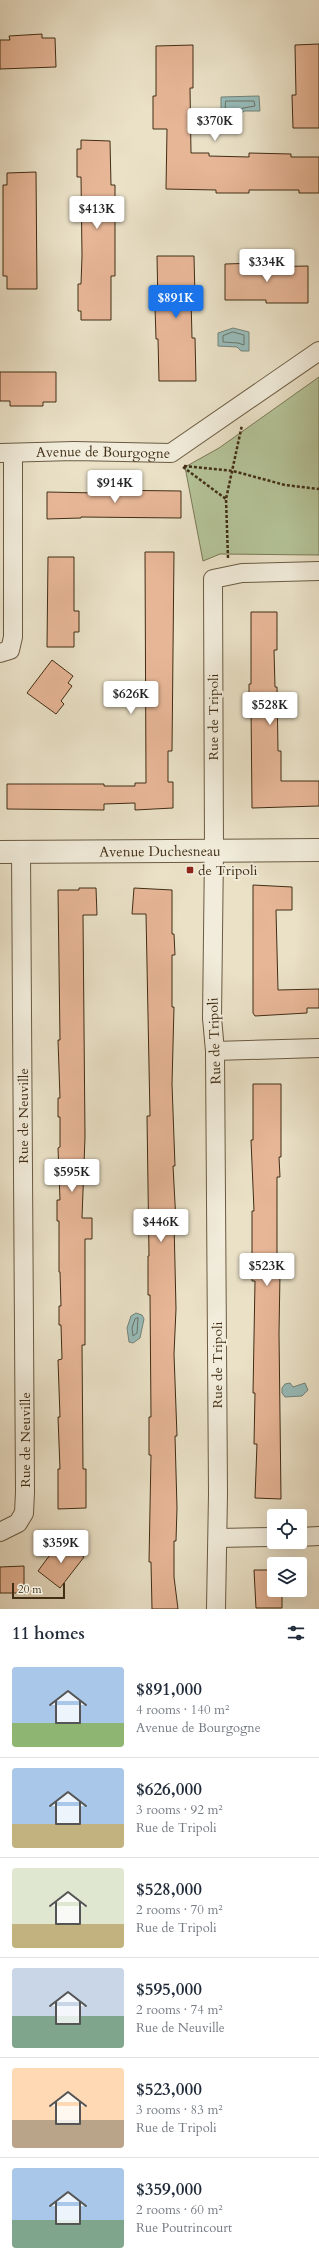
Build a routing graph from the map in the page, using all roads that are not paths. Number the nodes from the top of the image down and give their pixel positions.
1 (319, 352) edge
2 (7, 453) edge
3 (319, 572) edge
4 (0, 653) edge
5 (319, 850) edge
6 (214, 851) junction
7 (11, 852) edge
8 (319, 1048) edge
9 (215, 1051) junction
10 (0, 1532) edge
11 (319, 1536) edge
12 (267, 1537) edge
13 (307, 1537) edge
14 (218, 1538) junction
15 (216, 1609) edge

1 - 2 street, Avenue de Bourgogne
2 - 4 street
3 - 6 street, Rue de Tripoli
5 - 6 street, Avenue Duchesneau
6 - 7 street, Avenue Duchesneau
6 - 9 street, Rue de Tripoli
7 - 10 street, Rue de Neuville
8 - 9 street
9 - 14 street, Rue de Tripoli
11 - 13 street
12 - 14 street
14 - 15 street, Rue de Tripoli

